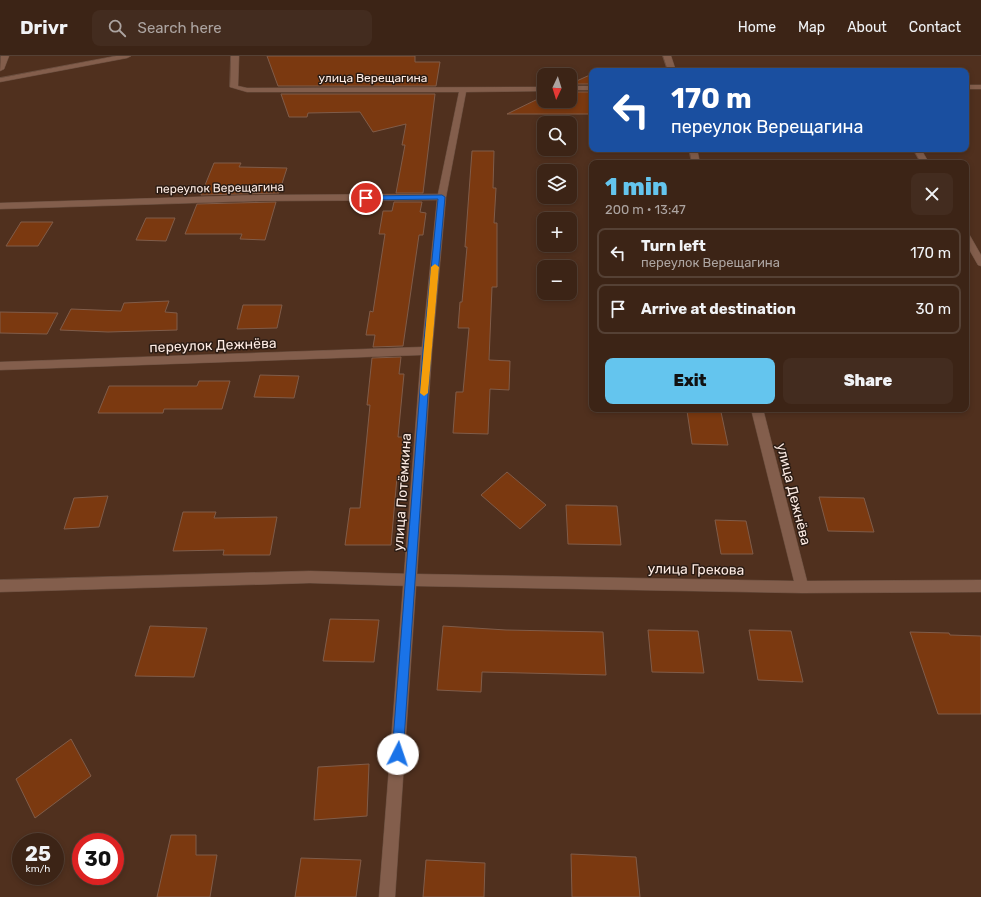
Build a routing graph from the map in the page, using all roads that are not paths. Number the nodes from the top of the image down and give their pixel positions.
1 (5, 56) edge
2 (127, 56) edge
3 (235, 56) edge
4 (667, 56) edge
5 (671, 68) edge
6 (0, 69) edge
7 (0, 80) edge
8 (969, 87) edge
9 (981, 87) edge
10 (577, 88) edge
11 (589, 88) edge
12 (537, 89) edge
13 (463, 90) junction
14 (442, 197) junction
15 (0, 206) edge
16 (969, 241) edge
17 (981, 263) edge
18 (427, 351) junction
19 (0, 367) edge
20 (758, 412) edge
21 (411, 580) junction
22 (0, 586) edge
23 (981, 586) edge
24 (802, 587) junction
25 (387, 897) edge

1 - 6 street
2 - 7 street
3 - 13 street, улица Верещагина
4 - 5 street
8 - 9 street
10 - 11 street
12 - 13 street, улица Верещагина
13 - 14 street, улица Потёмкина
14 - 15 street, переулок Верещагина
14 - 18 street, улица Потёмкина
16 - 17 street
18 - 19 street, переулок Дежнёва
18 - 21 street, улица Потёмкина
20 - 24 street, улица Дежнёва
21 - 22 street, улица Грекова
21 - 24 street, улица Грекова
21 - 25 street, улица Потёмкина
23 - 24 street, улица Грекова

